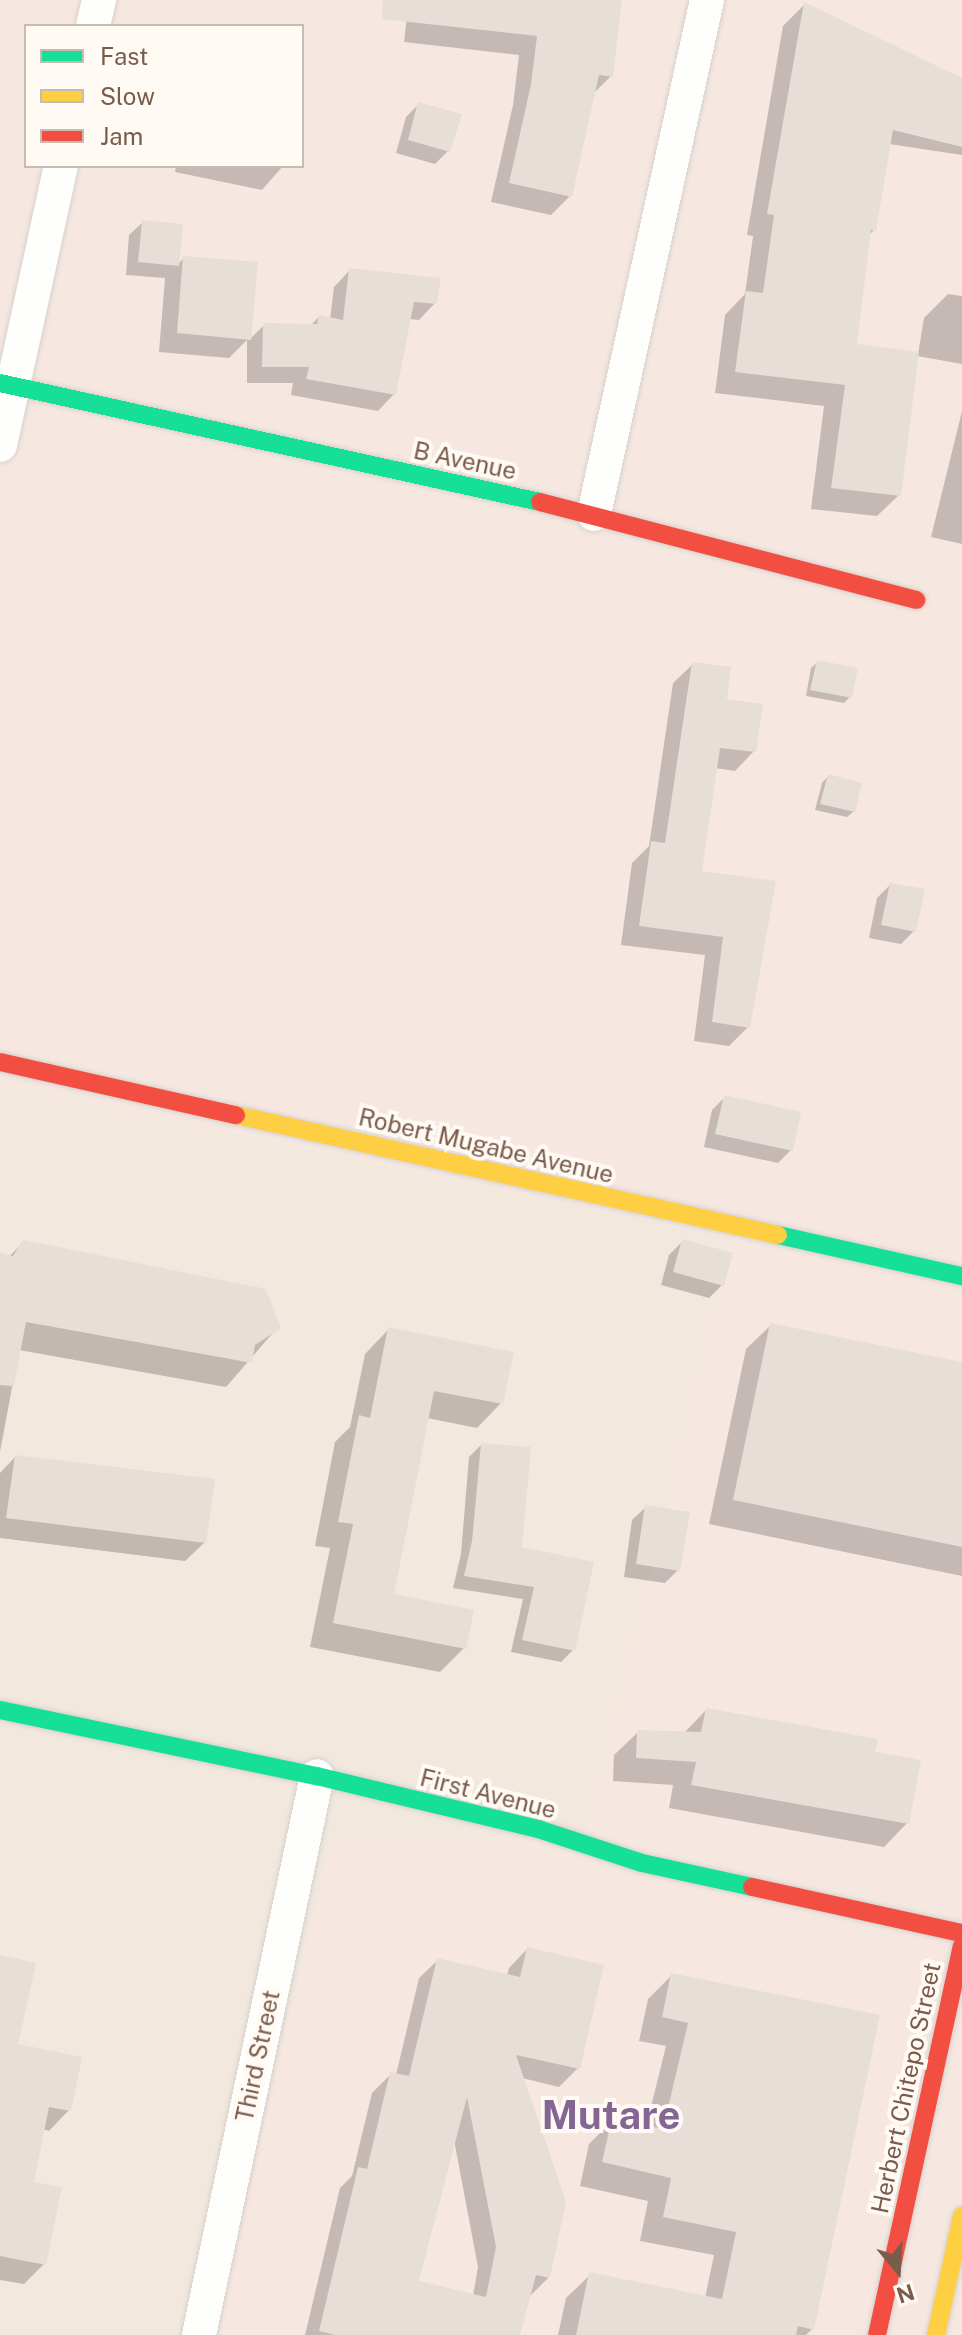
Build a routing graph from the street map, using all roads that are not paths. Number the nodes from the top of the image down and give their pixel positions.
1 (99, 0) edge
2 (707, 0) edge
3 (93, 24) edge
4 (60, 168) edge
5 (6, 384) edge
6 (0, 445) edge
7 (594, 514) junction
8 (916, 600) dead end
9 (0, 1062) edge
10 (962, 1276) edge
11 (0, 1710) edge
12 (317, 1776) junction
13 (962, 1933) edge
14 (962, 1946) edge
15 (962, 2216) edge
16 (199, 2335) edge
17 (877, 2335) edge
18 (936, 2335) edge

1 - 3 street
2 - 7 street
4 - 5 street
5 - 6 street
5 - 7 main road, B Avenue
7 - 8 main road, B Avenue
9 - 10 main road, Robert Mugabe Avenue
11 - 12 main road, First Avenue
12 - 13 main road, First Avenue
12 - 16 street, Third Street
14 - 17 main road, Herbert Chitepo Street
15 - 18 main road

